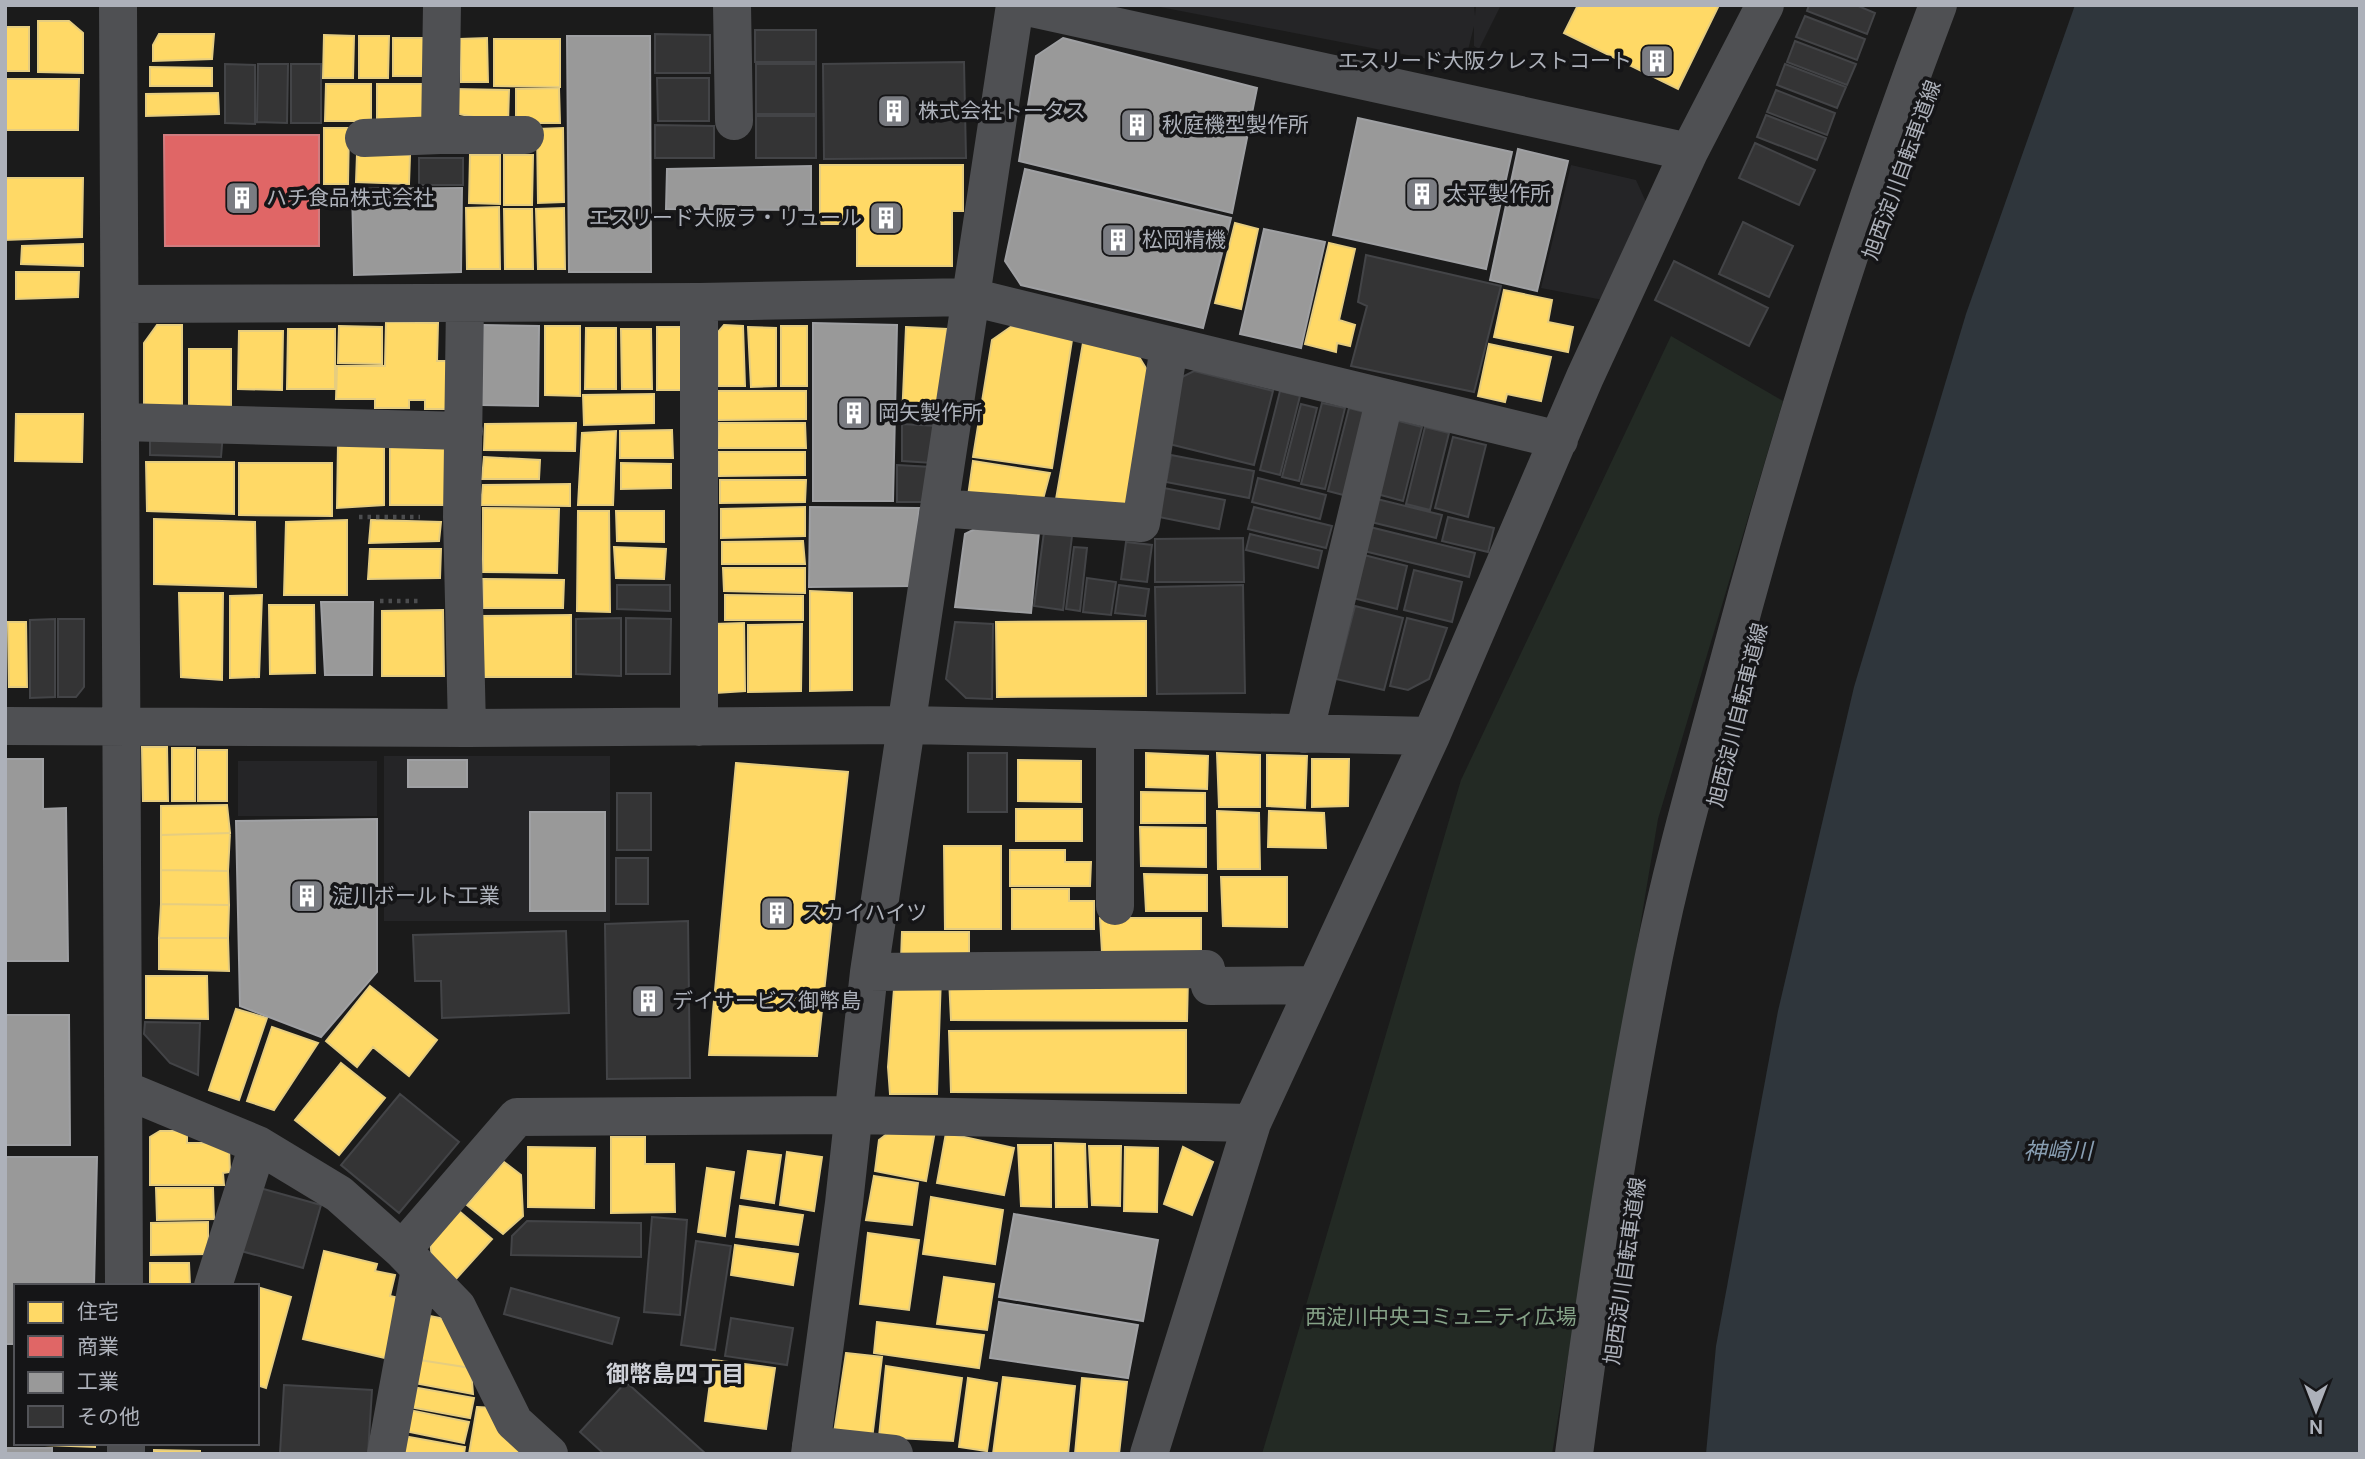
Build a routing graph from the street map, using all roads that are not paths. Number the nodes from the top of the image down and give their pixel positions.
1 (118, 5) edge
2 (442, 5) edge
3 (733, 5) edge
4 (1016, 5) edge
5 (1765, 5) edge
6 (1938, 5) edge
7 (734, 121) dead end
8 (440, 135) junction
9 (525, 135) dead end
10 (364, 138) dead end
11 (1689, 152) junction
12 (971, 297) junction
13 (699, 302) junction
14 (466, 303) junction
15 (121, 304) junction
16 (1169, 347) junction
17 (1385, 398) junction
18 (121, 422) junction
19 (464, 431) junction
20 (1559, 440) junction
21 (939, 508) junction
22 (906, 725) junction
23 (5, 726) edge
24 (124, 726) junction
25 (699, 727) junction
26 (467, 728) junction
27 (1115, 730) junction
28 (1304, 734) junction
29 (1431, 736) junction
30 (1115, 906) dead end
31 (869, 972) junction
32 (1314, 985) junction
33 (123, 1088) junction
34 (853, 1115) junction
35 (1252, 1123) junction
36 (258, 1145) junction
37 (411, 1259) junction
38 (124, 1284) edge
39 (213, 1284) edge
40 (811, 1449) edge
41 (386, 1454) edge
42 (549, 1454) edge
43 (894, 1454) edge
44 (1149, 1454) edge
45 (1574, 1454) edge

1 - 15 street
2 - 8 street
3 - 7 street
4 - 11 street
4 - 12 street
5 - 11 street
6 - 45 street
8 - 9 street
8 - 10 street
11 - 20 street
12 - 13 street
12 - 16 street
12 - 21 street
13 - 14 street
13 - 25 street
14 - 15 street
14 - 19 street
15 - 18 street
16 - 17 street
16 - 21 street
17 - 20 street
17 - 28 street
18 - 19 street
18 - 24 street
19 - 26 street
20 - 29 street
21 - 22 street
22 - 25 street
22 - 27 street
22 - 31 street
23 - 24 street
24 - 26 street
24 - 33 street
25 - 26 street
27 - 28 street
27 - 30 street
28 - 29 street
29 - 32 street
31 - 32 street
31 - 34 street
32 - 35 street
33 - 36 street
33 - 38 street
34 - 35 street
34 - 37 street
34 - 40 street
35 - 44 street
36 - 37 street
36 - 39 street
37 - 41 street
37 - 42 street
40 - 43 street

